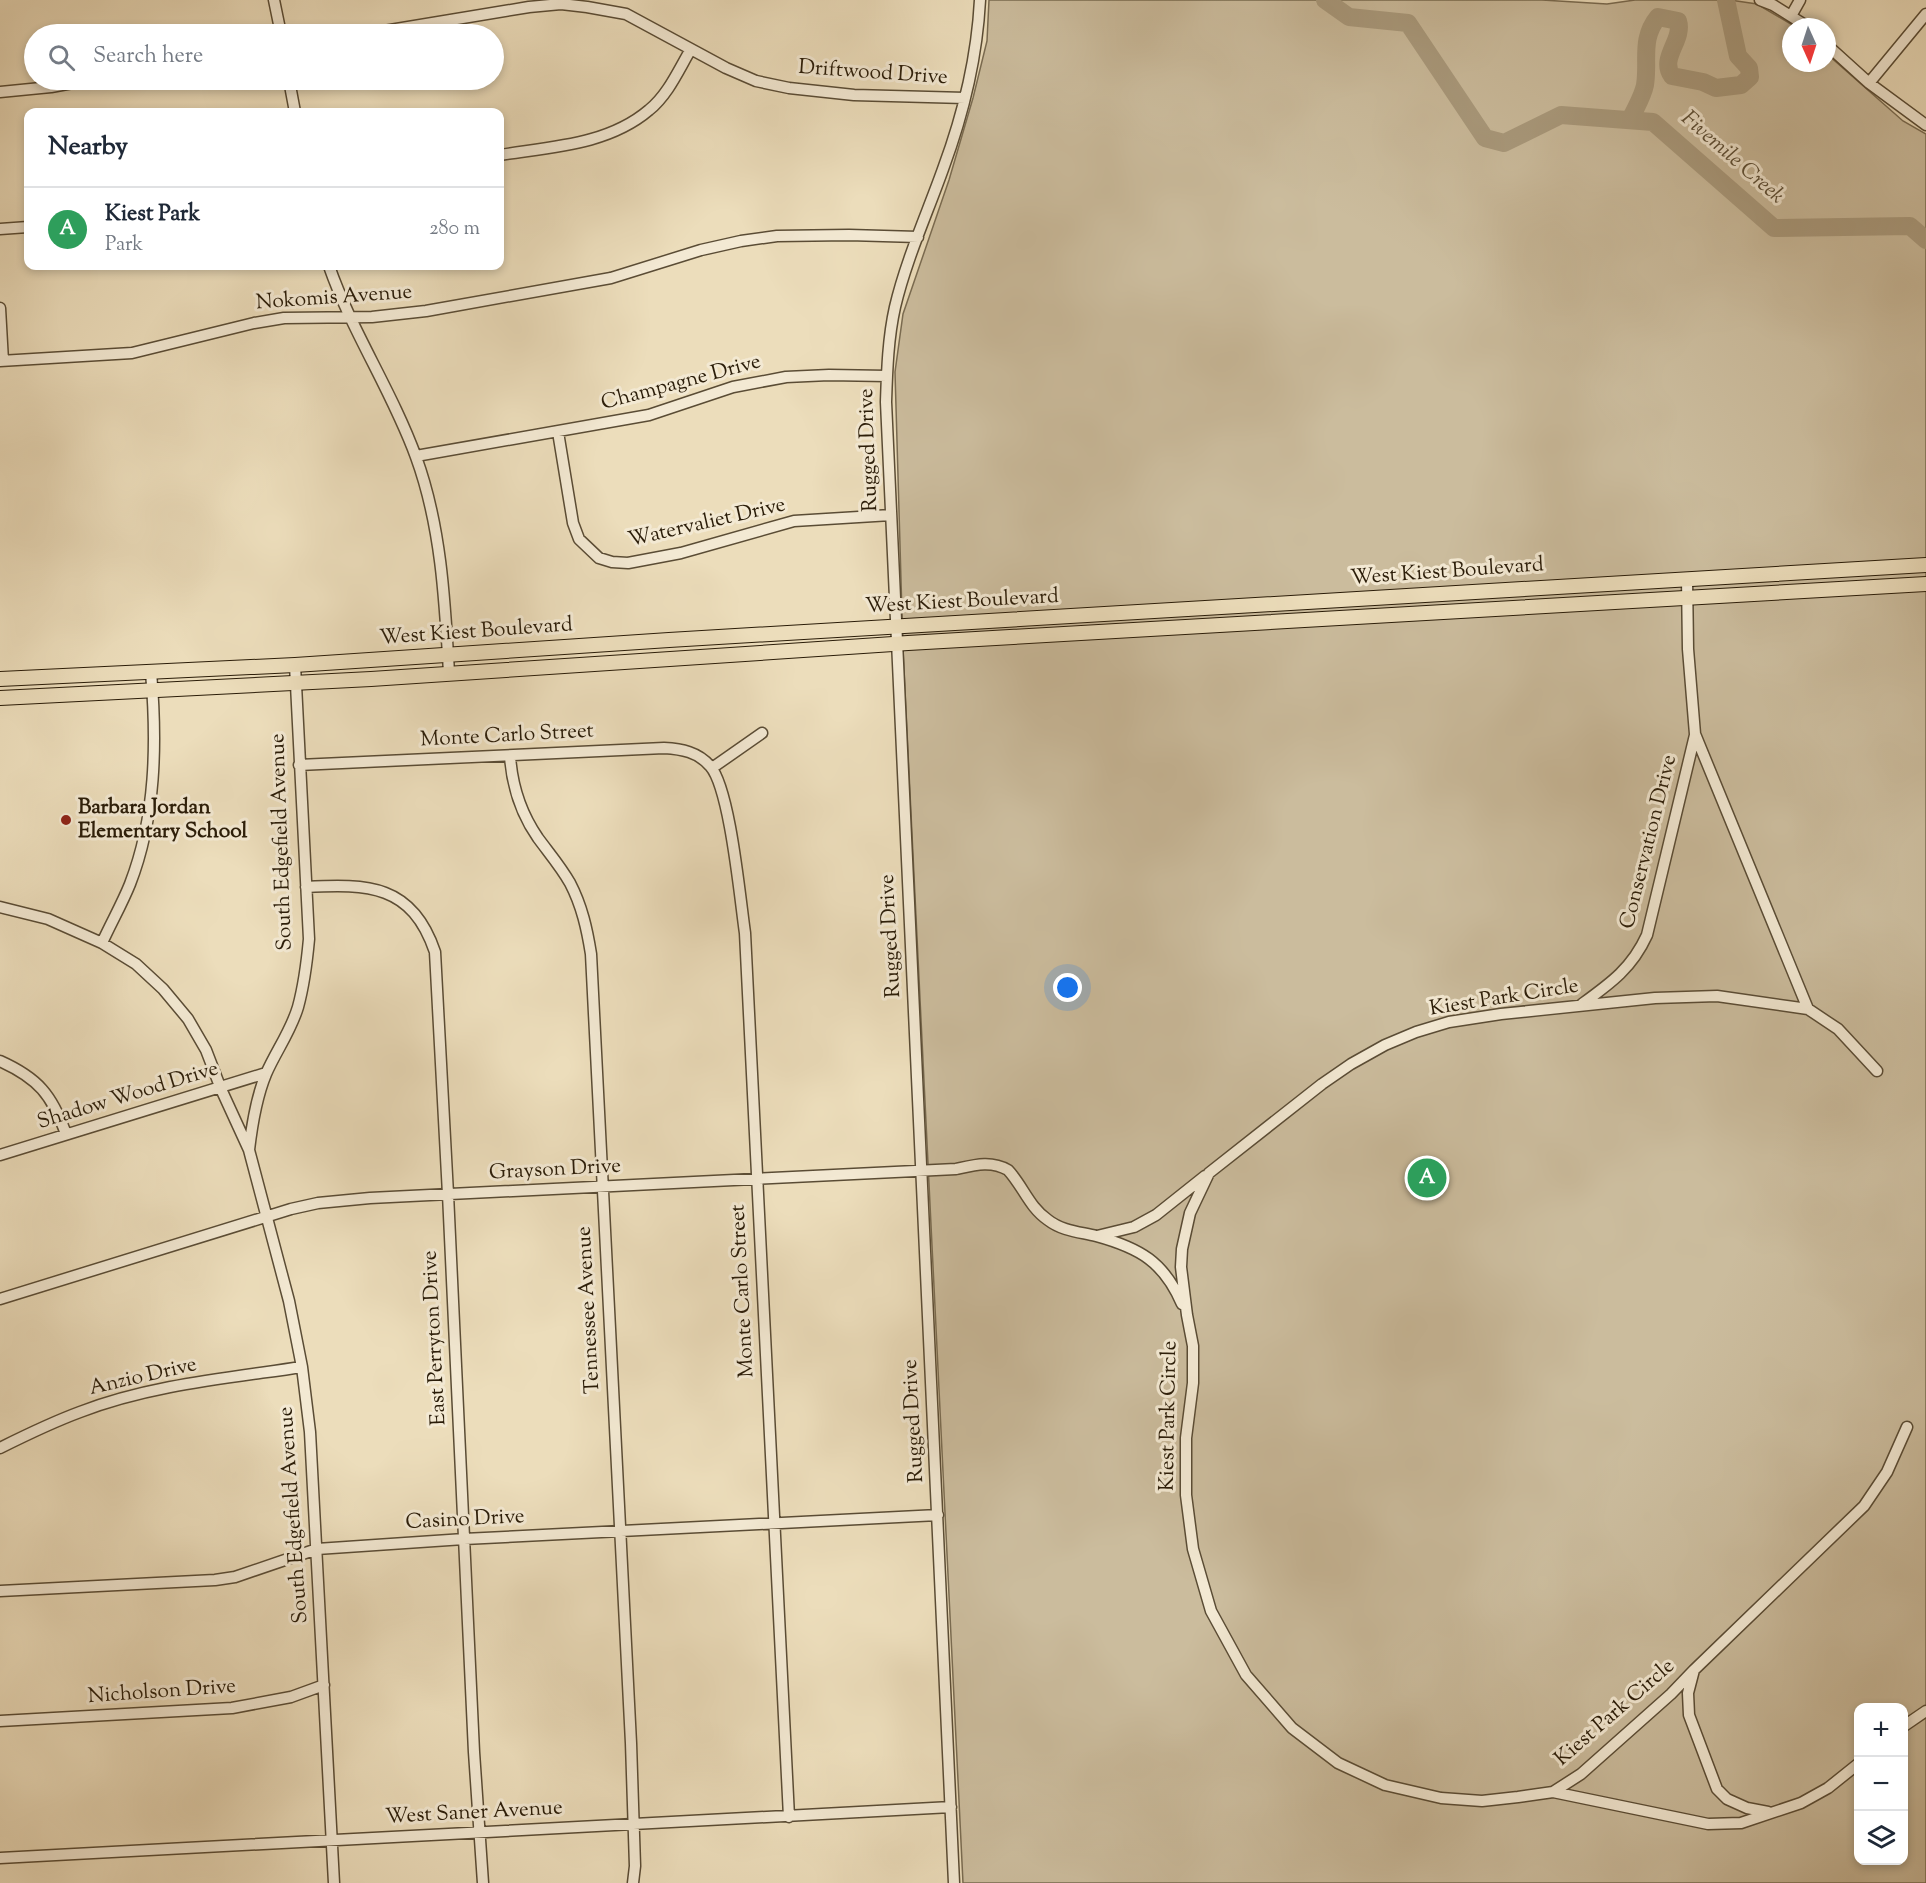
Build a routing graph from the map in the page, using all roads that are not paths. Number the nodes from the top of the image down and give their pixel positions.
1 (274, 0) edge
2 (980, 0) edge
3 (1760, 0) edge
4 (1800, 0) edge
5 (1926, 14) edge
6 (1791, 16) junction
7 (1794, 18) edge
8 (279, 24) edge
9 (426, 24) edge
10 (691, 49) junction
11 (1836, 53) edge
12 (1869, 83) junction
13 (24, 90) edge
14 (292, 90) edge
15 (0, 92) edge
16 (965, 98) junction
17 (294, 108) edge
18 (1926, 125) edge
19 (504, 154) edge
20 (24, 227) edge
21 (0, 229) edge
22 (918, 237) junction
23 (331, 270) edge
24 (0, 308) edge
25 (350, 316) junction
26 (1, 361) edge
27 (887, 376) junction
28 (558, 432) junction
29 (416, 456) junction
30 (891, 515) junction
31 (1926, 565) edge
32 (1687, 579) junction
33 (1926, 584) edge
34 (1688, 598) junction
35 (896, 627) junction
36 (669, 640) junction
37 (897, 644) junction
38 (448, 654) junction
39 (671, 658) junction
40 (295, 665) junction
41 (151, 672) junction
42 (449, 673) junction
43 (44, 677) junction
44 (0, 679) edge
45 (295, 683) junction
46 (153, 691) junction
47 (45, 696) junction
48 (0, 698) edge
49 (762, 733) dead end
50 (1695, 734) junction
51 (510, 756) junction
52 (299, 765) junction
53 (712, 768) junction
54 (306, 887) junction
55 (0, 907) edge
56 (102, 942) junction
57 (1581, 1005) junction
58 (1808, 1009) junction
59 (0, 1061) edge
60 (1877, 1071) dead end
61 (266, 1073) junction
62 (221, 1089) junction
63 (66, 1134) junction
64 (249, 1150) junction
65 (0, 1155) edge
66 (921, 1171) junction
67 (1209, 1173) junction
68 (757, 1179) junction
69 (603, 1187) junction
70 (448, 1194) junction
71 (267, 1217) junction
72 (1097, 1236) junction
73 (0, 1299) edge
74 (1187, 1315) junction
75 (302, 1367) junction
76 (1907, 1427) dead end
77 (0, 1448) edge
78 (938, 1515) junction
79 (774, 1524) junction
80 (620, 1532) junction
81 (464, 1539) junction
82 (317, 1549) junction
83 (0, 1591) edge
84 (1694, 1670) junction
85 (324, 1685) junction
86 (1926, 1711) edge
87 (0, 1721) edge
88 (1908, 1723) edge
89 (1854, 1767) edge
90 (1553, 1792) junction
91 (951, 1807) junction
92 (1775, 1812) junction
93 (789, 1817) junction
94 (634, 1824) junction
95 (480, 1832) junction
96 (332, 1840) junction
97 (0, 1858) edge
98 (334, 1883) edge
99 (483, 1883) edge
100 (633, 1883) edge
101 (954, 1883) edge

1 - 8 street
2 - 16 street, Rugged Drive
3 - 6 street
4 - 6 street
5 - 12 street
6 - 7 street
9 - 10 street, Driftwood Drive
10 - 16 street, Driftwood Drive
10 - 19 street
11 - 12 street
12 - 18 street
13 - 15 street
14 - 17 street
16 - 22 street, Rugged Drive
20 - 21 street
22 - 25 street, Nokomis Avenue
22 - 27 street, Rugged Drive
23 - 25 street
24 - 26 street
25 - 26 street, Nokomis Avenue
25 - 29 street
27 - 28 street, Champagne Drive
27 - 30 street, Rugged Drive
28 - 29 street, Champagne Drive
28 - 30 street, Watervaliet Drive
29 - 38 street
30 - 35 street, Rugged Drive
31 - 32 main road, West Kiest Boulevard
32 - 34 street, Conservation Drive
32 - 35 main road, West Kiest Boulevard
33 - 34 main road, West Kiest Boulevard
34 - 37 main road, West Kiest Boulevard
34 - 50 street, Conservation Drive
35 - 36 main road, West Kiest Boulevard
35 - 37 street, Rugged Drive
36 - 38 main road, West Kiest Boulevard
36 - 39 main road
37 - 39 main road, West Kiest Boulevard
37 - 66 street, Rugged Drive
38 - 40 main road, West Kiest Boulevard
38 - 42 street
39 - 42 main road, West Kiest Boulevard
40 - 41 main road, West Kiest Boulevard
40 - 45 street, South Edgefield Avenue
41 - 43 main road, West Kiest Boulevard
41 - 46 street
42 - 45 main road, West Kiest Boulevard
43 - 44 main road, West Kiest Boulevard
43 - 47 main road
45 - 46 main road, West Kiest Boulevard
45 - 52 street, South Edgefield Avenue
46 - 47 main road, West Kiest Boulevard
46 - 56 street
47 - 48 main road, West Kiest Boulevard
49 - 53 street
50 - 57 street, Conservation Drive
50 - 58 street, Conservation Drive
51 - 52 street, Monte Carlo Street
51 - 53 street, Monte Carlo Street
51 - 69 street, Tennessee Avenue
52 - 54 street, South Edgefield Avenue
53 - 68 street, Monte Carlo Street
54 - 61 street, South Edgefield Avenue
54 - 70 street, East Perryton Drive
55 - 56 street, South Edgefield Avenue
56 - 62 street, South Edgefield Avenue
57 - 58 street, Kiest Park Circle
57 - 67 street, Kiest Park Circle
58 - 60 street, Kiest Park Circle
59 - 63 street
61 - 62 street, Shadow Wood Drive
61 - 64 street, South Edgefield Avenue
62 - 63 street, Shadow Wood Drive
62 - 64 street, South Edgefield Avenue
63 - 65 street, Shadow Wood Drive
64 - 71 street, South Edgefield Avenue
66 - 68 street, Grayson Drive
66 - 72 street, Grayson Drive
66 - 78 street, Rugged Drive
67 - 72 street, Grayson Drive
67 - 74 street, Kiest Park Circle
68 - 69 street, Grayson Drive
68 - 79 street, Monte Carlo Street
69 - 70 street, Grayson Drive
69 - 80 street, Tennessee Avenue
70 - 71 street, Grayson Drive
70 - 81 street, East Perryton Drive
71 - 73 street, Grayson Drive
71 - 75 street, South Edgefield Avenue
72 - 74 street, Grayson Drive
74 - 90 street, Kiest Park Circle
75 - 77 street, Anzio Drive
75 - 82 street, South Edgefield Avenue
76 - 84 street, Kiest Park Circle
78 - 79 street, Casino Drive
78 - 91 street, Rugged Drive
79 - 80 street, Casino Drive
79 - 93 street, Monte Carlo Street
80 - 81 street, Casino Drive
80 - 94 street, Tennessee Avenue
81 - 82 street, Casino Drive
81 - 95 street, East Perryton Drive
82 - 83 street, Casino Drive
82 - 85 street, South Edgefield Avenue
84 - 90 street, Kiest Park Circle
84 - 92 street
85 - 87 street, Nicholson Drive
85 - 96 street, South Edgefield Avenue
86 - 88 street
89 - 92 street
90 - 92 street
91 - 93 street, West Saner Avenue
91 - 101 street, Rugged Drive
93 - 94 street, West Saner Avenue
94 - 95 street, West Saner Avenue
94 - 100 street, Tennessee Avenue
95 - 96 street, West Saner Avenue
95 - 99 street, East Perryton Drive
96 - 97 street, West Saner Avenue
96 - 98 street, South Edgefield Avenue

